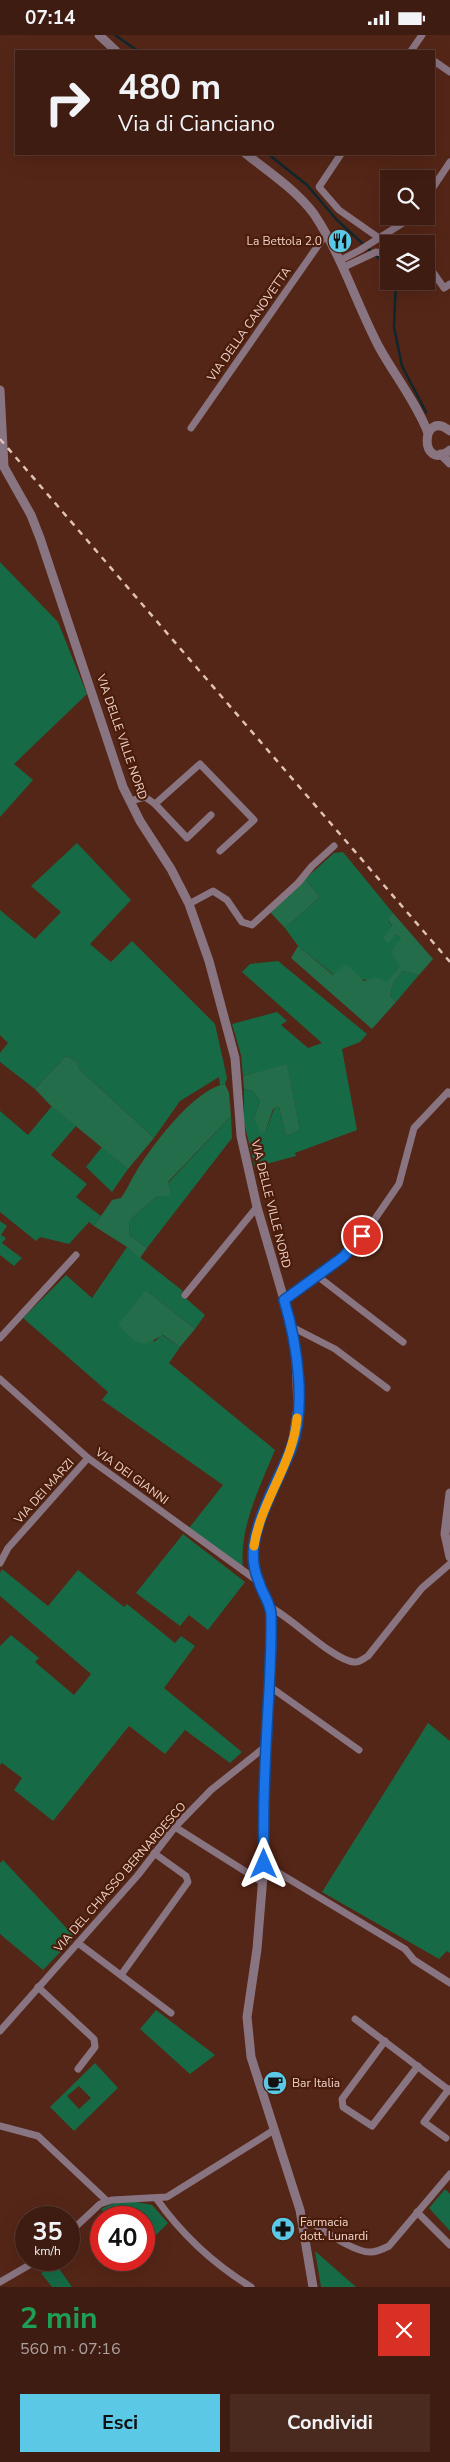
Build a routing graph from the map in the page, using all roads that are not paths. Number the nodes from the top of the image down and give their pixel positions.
1 (99, 35) edge
2 (422, 35) edge
3 (115, 50) edge
4 (414, 50) edge
5 (435, 62) edge
6 (450, 72) edge
7 (247, 155) edge
8 (340, 155) edge
9 (450, 162) edge
10 (435, 184) edge
11 (399, 225) edge
12 (326, 234) junction
13 (379, 237) junction
14 (380, 254) edge
15 (343, 264) junction
16 (435, 274) edge
17 (450, 284) edge
18 (0, 390) edge
19 (422, 418) junction
20 (438, 426) junction
21 (191, 428) dead end
22 (450, 431) edge
23 (428, 433) junction
24 (446, 452) edge
25 (450, 463) edge
26 (130, 801) junction
27 (155, 804) junction
28 (211, 815) dead end
29 (334, 846) dead end
30 (220, 851) dead end
31 (188, 903) junction
32 (450, 1094) edge
33 (257, 1207) junction
34 (76, 1255) dead end
35 (316, 1275) junction
36 (185, 1295) dead end
37 (284, 1300) junction
38 (292, 1327) junction
39 (0, 1338) edge
40 (403, 1342) dead end
41 (0, 1379) edge
42 (387, 1388) dead end
43 (88, 1458) junction
44 (450, 1493) edge
45 (450, 1557) edge
46 (0, 1563) edge
47 (450, 1564) edge
48 (259, 1583) junction
49 (270, 1607) junction
50 (269, 1686) junction
51 (266, 1747) junction
52 (359, 1750) dead end
53 (175, 1827) junction
54 (154, 1853) junction
55 (264, 1864) junction
56 (262, 1882) junction
57 (78, 1943) junction
58 (121, 1975) junction
59 (450, 1983) edge
60 (38, 1987) junction
61 (171, 2013) dead end
62 (355, 2019) dead end
63 (0, 2031) edge
64 (385, 2041) junction
65 (418, 2066) junction
66 (78, 2069) dead end
67 (449, 2090) edge
68 (0, 2126) edge
69 (274, 2130) junction
70 (446, 2137) dead end
71 (450, 2174) edge
72 (156, 2198) junction
73 (107, 2201) junction
74 (417, 2212) junction
75 (302, 2217) junction
76 (80, 2223) edge
77 (450, 2245) edge
78 (19, 2271) edge
79 (0, 2282) edge
80 (251, 2287) edge
81 (313, 2287) edge

1 - 3 street
2 - 4 street
5 - 6 street
7 - 12 street
8 - 13 street
9 - 10 street
11 - 13 street
12 - 15 street
12 - 21 street, VIA DELLA CANOVETTA
13 - 15 street
14 - 15 street
15 - 19 street
16 - 17 street
18 - 26 street, VIA DELLE VILLE NORD
19 - 20 street
19 - 23 street
20 - 22 street
20 - 23 street
23 - 24 street
24 - 25 street
26 - 27 street
26 - 31 street, VIA DELLE VILLE NORD
27 - 28 street
27 - 30 street
29 - 31 street
31 - 33 street, VIA DELLE VILLE NORD
32 - 35 street
33 - 36 street
33 - 37 street, VIA DELLE VILLE NORD
34 - 39 street
35 - 37 street
35 - 40 street
37 - 38 street, VIA DELLE VILLE NORD
38 - 42 street
38 - 48 street, VIA DELLE VILLE NORD
41 - 43 street, VIA DEI GIANNI
43 - 46 street, VIA DEI MARZI
43 - 48 street, VIA DEI GIANNI
44 - 45 street
47 - 49 street
48 - 49 street, VIA DELLE VILLE NORD
49 - 50 street, VIA DELLE VILLE NORD
50 - 51 street, VIA DELLE VILLE NORD
50 - 52 street
51 - 53 street, VIA DEL CHIASSO BERNARDESCO
51 - 55 street, VIA DELLE VILLE NORD
53 - 54 street, VIA DEL CHIASSO BERNARDESCO
53 - 56 street
54 - 57 street, VIA DEL CHIASSO BERNARDESCO
54 - 58 street
55 - 56 street, VIA DELLE VILLE NORD
55 - 59 street
56 - 69 street, VIA DELLE VILLE NORD
57 - 58 street
57 - 60 street, VIA DEL CHIASSO BERNARDESCO
58 - 61 street
60 - 63 street, VIA DEL CHIASSO BERNARDESCO
60 - 66 street
62 - 64 street
64 - 65 street
64 - 65 street
65 - 67 street
67 - 70 street
68 - 73 street
69 - 72 street
69 - 75 street, VIA DELLE VILLE NORD
71 - 74 street
72 - 73 street
72 - 80 street
73 - 76 street
74 - 75 street
74 - 77 street
75 - 81 street, VIA DELLE VILLE NORD
78 - 79 street

